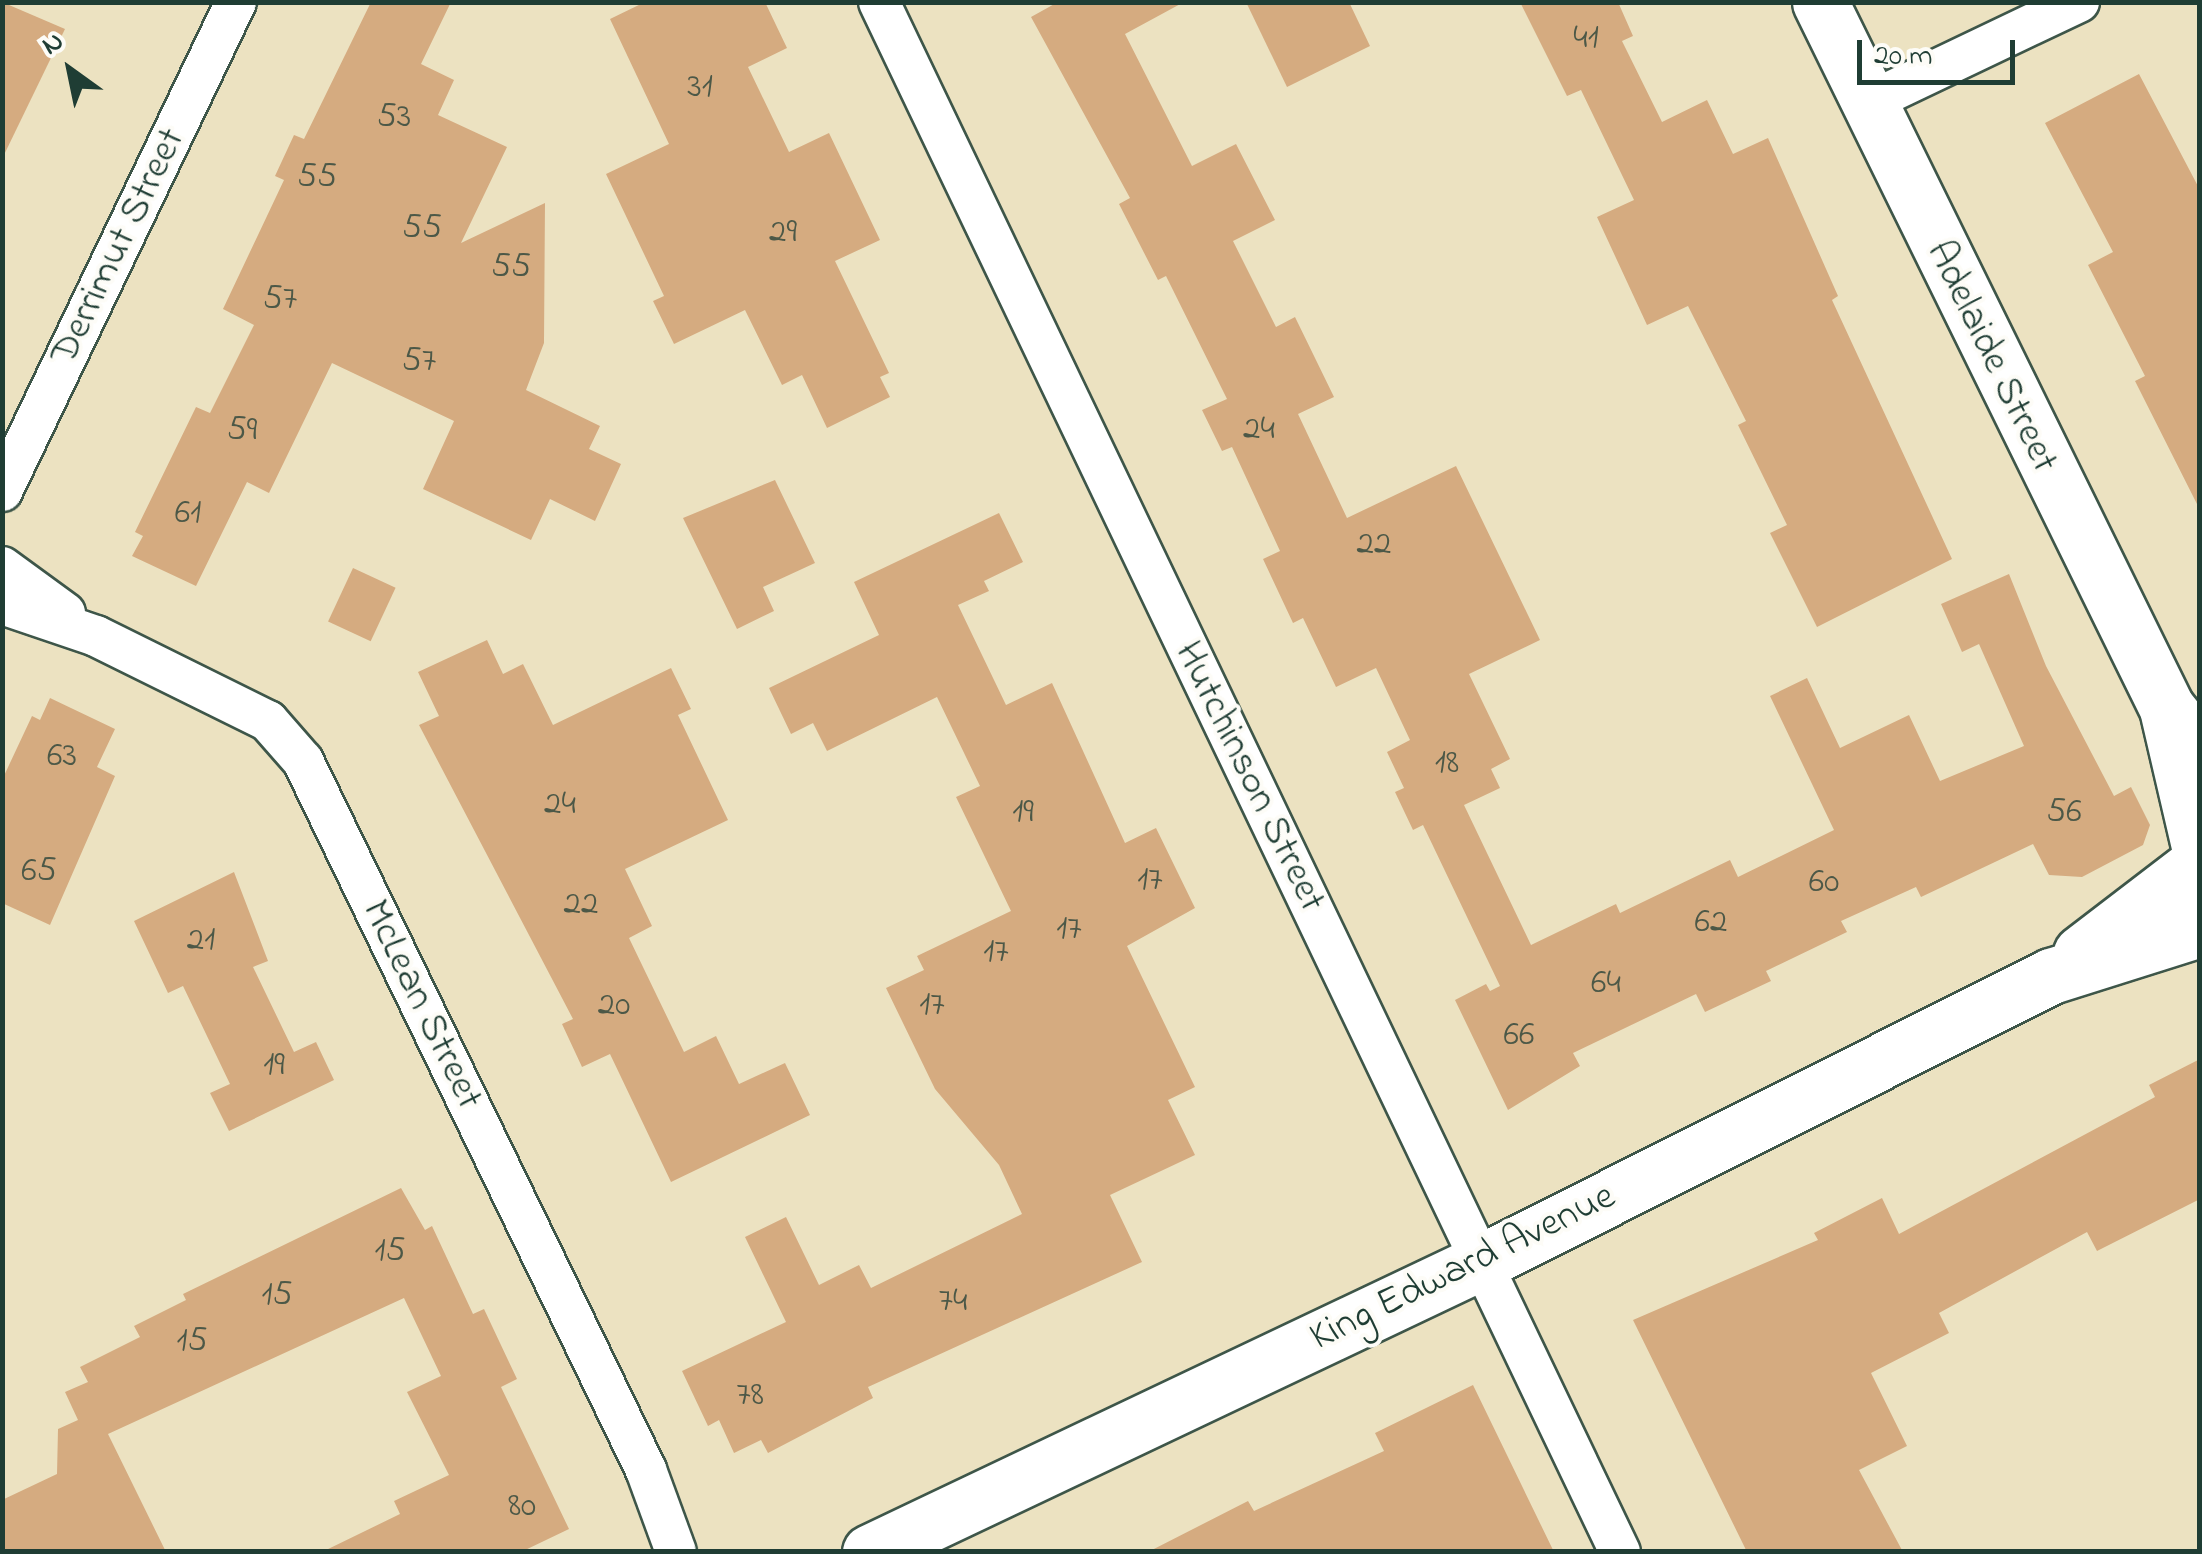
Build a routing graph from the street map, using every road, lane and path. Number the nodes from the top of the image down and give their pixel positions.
1 (236, 2) edge
2 (879, 2) edge
3 (1820, 2) edge
4 (2079, 2) edge
5 (1868, 103) junction
6 (2, 491) edge
7 (2, 567) edge
8 (2, 604) edge
9 (96, 636) junction
10 (2183, 729) edge
11 (2197, 877) edge
12 (2200, 929) edge
13 (2051, 976) junction
14 (1481, 1262) junction
15 (646, 1470) junction
16 (676, 1552) edge
17 (697, 1552) edge
18 (870, 1552) edge
19 (1620, 1552) edge

1 - 6 street, Derrimut Street
2 - 14 street, Hutchinson Street
3 - 5 street, Adelaide Street
4 - 5 street
5 - 10 street, Adelaide Street
7 - 9 street, McLean Street
8 - 9 street, McLean Street
9 - 15 street, McLean Street
10 - 11 street, Adelaide Street
11 - 13 street, King Edward Avenue
12 - 13 street, King Edward Avenue
13 - 14 street, King Edward Avenue
14 - 18 street, King Edward Avenue
14 - 19 street, Hutchinson Street
15 - 16 street, McLean Street
15 - 17 street, McLean Street

